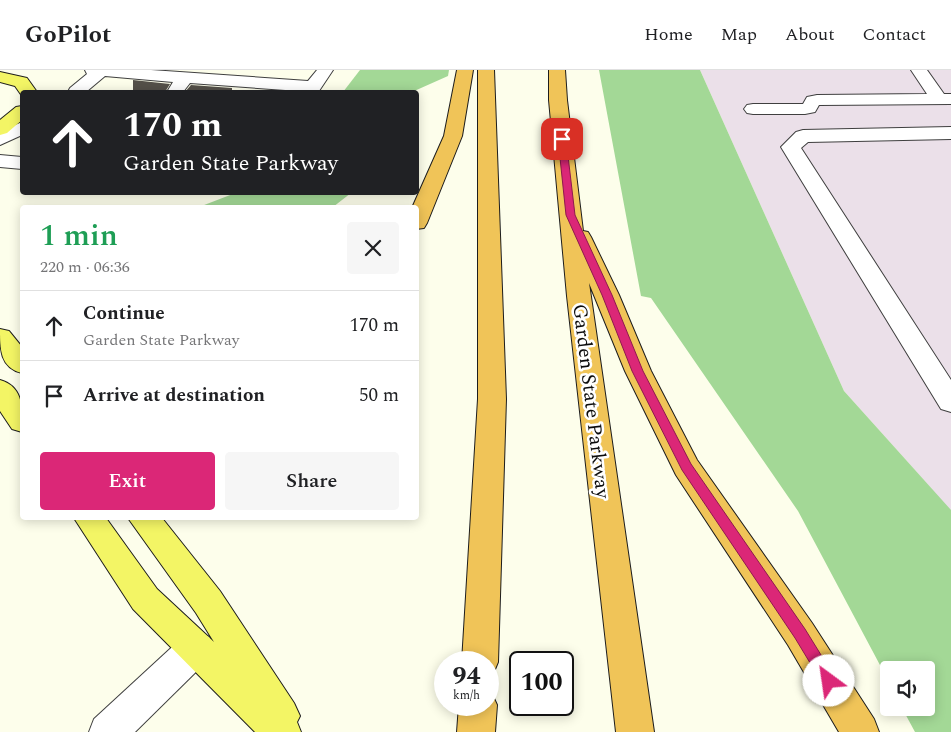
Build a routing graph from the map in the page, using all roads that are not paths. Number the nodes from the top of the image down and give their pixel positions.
1 (93, 70) edge
2 (102, 70) edge
3 (325, 70) edge
4 (338, 70) edge
5 (465, 70) edge
6 (486, 70) edge
7 (557, 70) edge
8 (919, 70) edge
9 (0, 77) edge
10 (185, 78) junction
11 (27, 90) edge
12 (78, 90) edge
13 (176, 90) edge
14 (323, 90) edge
15 (945, 99) edge
16 (753, 109) dead end
17 (20, 113) edge
18 (0, 128) edge
19 (20, 128) edge
20 (20, 128) edge
21 (0, 133) edge
22 (951, 133) edge
23 (0, 139) edge
24 (0, 161) edge
25 (20, 163) edge
26 (570, 215) junction
27 (419, 216) edge
28 (0, 336) edge
29 (20, 361) edge
30 (0, 389) edge
31 (949, 396) edge
32 (20, 419) edge
33 (90, 520) edge
34 (146, 520) edge
35 (196, 648) junction
36 (481, 651) edge
37 (477, 716) edge
38 (108, 732) edge
39 (282, 732) edge
40 (291, 732) edge
41 (476, 732) edge
42 (635, 732) edge
43 (860, 732) edge

1 - 2 lane
2 - 10 lane
2 - 12 lane
3 - 10 lane
4 - 14 lane
5 - 27 highway
6 - 36 highway
7 - 26 highway, Garden State Parkway
8 - 15 lane
9 - 11 main road
10 - 13 lane
15 - 16 lane
17 - 18 main road
19 - 21 lane
20 - 23 lane
22 - 31 lane
24 - 25 lane
26 - 42 highway, Garden State Parkway
26 - 43 highway
28 - 29 main road
30 - 32 main road
33 - 35 main road
34 - 40 main road
35 - 38 lane
35 - 39 main road
37 - 41 highway

